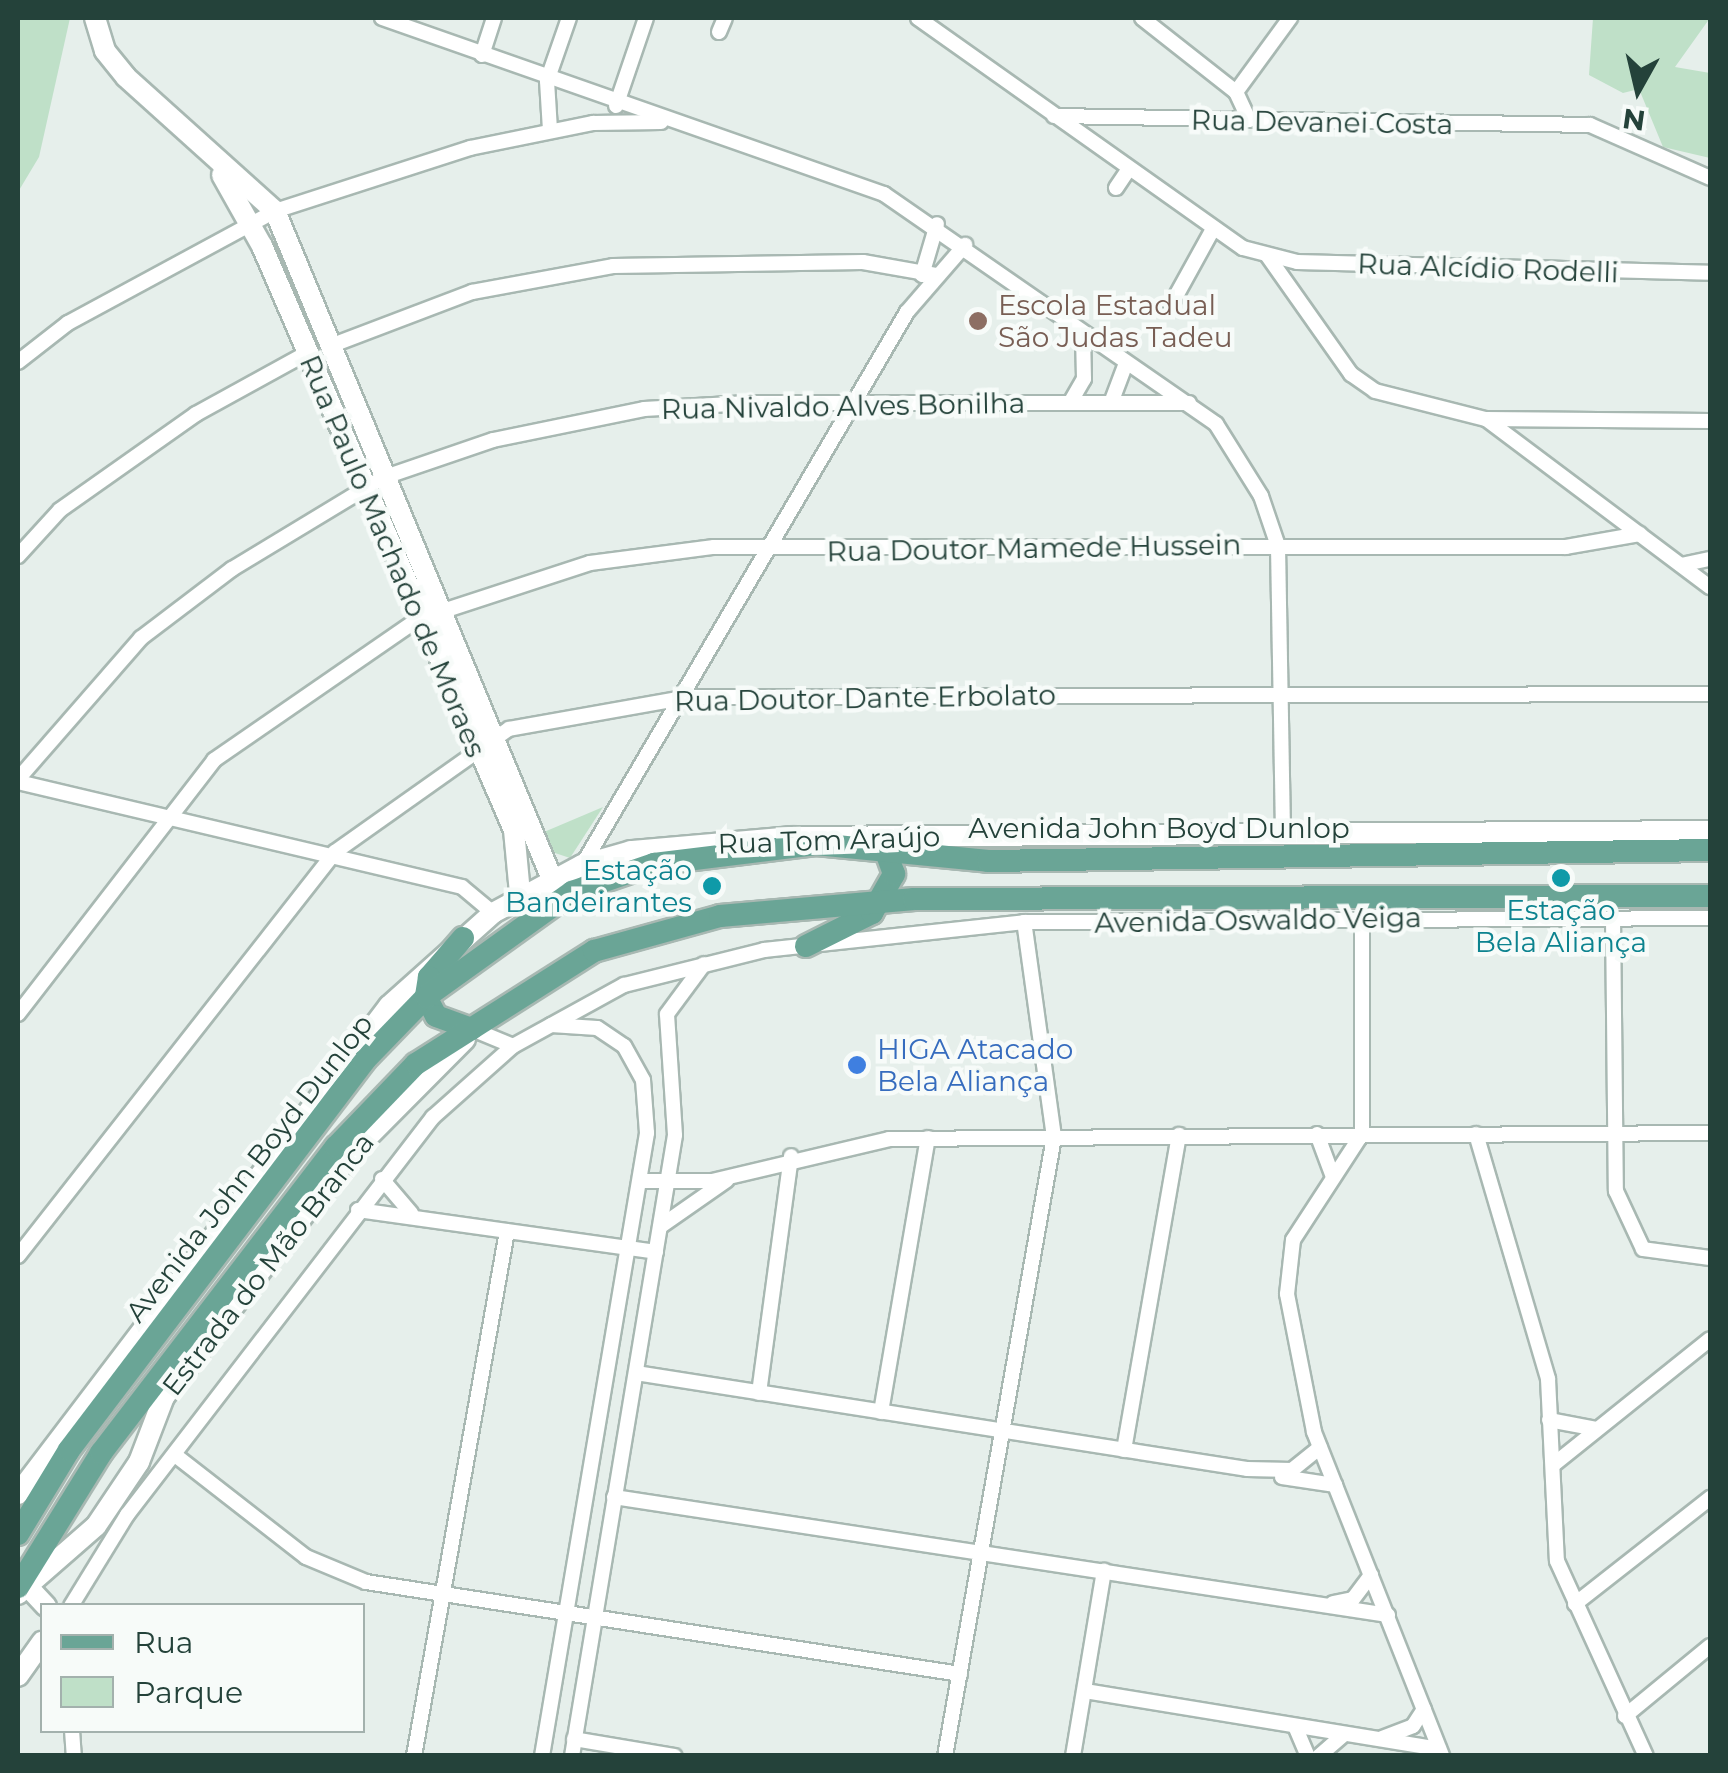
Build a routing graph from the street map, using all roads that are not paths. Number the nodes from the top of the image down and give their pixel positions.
1 (95, 18) edge
2 (382, 18) edge
3 (494, 18) edge
4 (569, 18) edge
5 (646, 18) edge
6 (918, 18) edge
7 (1142, 18) edge
8 (1290, 18) edge
9 (414, 24) edge
10 (482, 55) junction
11 (547, 81) junction
12 (1236, 92) junction
13 (616, 106) junction
14 (1054, 116) junction
15 (1250, 120) junction
16 (682, 122) junction
17 (593, 124) junction
18 (550, 130) junction
19 (210, 155) junction
20 (1128, 170) junction
21 (1710, 178) edge
22 (1116, 188) dead end
23 (275, 210) junction
24 (249, 220) junction
25 (937, 224) junction
26 (1213, 229) junction
27 (965, 244) junction
28 (1267, 255) junction
29 (929, 272) junction
30 (1710, 273) edge
31 (1172, 305) dead end
32 (1083, 336) junction
33 (330, 346) junction
34 (306, 354) junction
35 (18, 362) edge
36 (1126, 364) junction
37 (1070, 403) junction
38 (1110, 403) junction
39 (1190, 403) junction
40 (854, 404) junction
41 (1486, 419) junction
42 (1710, 421) edge
43 (382, 478) junction
44 (362, 488) junction
45 (1640, 534) junction
46 (1278, 546) junction
47 (766, 551) junction
48 (18, 556) edge
49 (1710, 559) edge
50 (1681, 565) junction
51 (1710, 587) edge
52 (427, 616) junction
53 (1281, 692) junction
54 (1710, 694) edge
55 (688, 697) junction
56 (494, 738) junction
57 (476, 751) junction
58 (18, 780) edge
59 (168, 816) junction
60 (1710, 831) edge
61 (1283, 836) junction
62 (849, 839) junction
63 (744, 845) junction
64 (884, 846) junction
65 (1710, 850) edge
66 (334, 852) junction
67 (582, 866) junction
68 (552, 878) junction
69 (520, 894) junction
70 (1710, 896) edge
71 (880, 900) junction
72 (493, 913) junction
73 (1362, 918) junction
74 (1613, 918) junction
75 (1710, 918) edge
76 (1024, 922) junction
77 (463, 938) junction
78 (806, 946) junction
79 (710, 960) junction
80 (426, 997) junction
81 (18, 1014) edge
82 (545, 1025) junction
83 (472, 1028) junction
84 (513, 1046) junction
85 (1316, 1134) junction
86 (1362, 1134) junction
87 (1476, 1134) junction
88 (1614, 1134) junction
89 (1710, 1134) edge
90 (1179, 1135) junction
91 (1054, 1137) junction
92 (928, 1138) junction
93 (791, 1156) junction
94 (670, 1176) junction
95 (732, 1176) junction
96 (1333, 1177) junction
97 (382, 1179) junction
98 (640, 1181) junction
99 (358, 1210) junction
100 (421, 1218) junction
101 (661, 1226) junction
102 (507, 1231) junction
103 (627, 1248) junction
104 (656, 1252) junction
105 (18, 1256) edge
106 (1710, 1258) edge
107 (1710, 1340) edge
108 (636, 1374) junction
109 (760, 1393) junction
110 (881, 1412) junction
111 (1549, 1420) junction
112 (1597, 1429) junction
113 (1003, 1431) junction
114 (1320, 1448) junction
115 (1124, 1450) junction
116 (175, 1455) junction
117 (1553, 1464) junction
118 (1247, 1468) junction
119 (21, 1483) edge
120 (1335, 1485) junction
121 (614, 1497) junction
122 (1710, 1498) edge
123 (127, 1515) junction
124 (18, 1534) edge
125 (82, 1543) junction
126 (983, 1552) junction
127 (1104, 1571) junction
128 (1372, 1575) junction
129 (21, 1590) edge
130 (442, 1594) junction
131 (73, 1603) edge
132 (1307, 1603) junction
133 (1575, 1604) junction
134 (566, 1612) junction
135 (1388, 1615) junction
136 (596, 1617) junction
137 (1710, 1646) edge
138 (40, 1647) edge
139 (960, 1674) junction
140 (28, 1675) edge
141 (1085, 1691) junction
142 (1424, 1709) junction
143 (1625, 1716) junction
144 (1295, 1726) junction
145 (1344, 1734) junction
146 (574, 1739) junction
147 (1377, 1739) junction
148 (1441, 1752) edge
149 (414, 1756) edge
150 (542, 1756) edge
151 (572, 1756) edge
152 (675, 1756) edge
153 (946, 1756) edge
154 (1073, 1756) edge
155 (1308, 1756) edge
156 (1319, 1756) edge
157 (1646, 1756) edge

1 - 19 main road
2 - 9 street
3 - 10 street
4 - 11 street
5 - 13 street
6 - 14 street
7 - 12 street
8 - 12 street
9 - 10 street
10 - 11 street
11 - 13 street
11 - 18 street
12 - 15 street
13 - 16 street
13 - 17 street
14 - 15 street, Rua Devanei Costa
14 - 20 street
15 - 21 street, Rua Devanei Costa
16 - 17 street
16 - 25 street
17 - 18 street
18 - 23 street
19 - 23 main road
19 - 24 main road, Rua Paulo Machado de Moraes
20 - 22 street
20 - 26 street
23 - 24 street
23 - 33 main road, Rua Paulo Machado de Moraes
24 - 34 main road, Rua Paulo Machado de Moraes
24 - 35 street
25 - 27 street
25 - 29 street
26 - 28 street
26 - 31 street
27 - 29 street
27 - 32 street
28 - 30 street, Rua Alcídio Rodelli
28 - 41 street
29 - 33 street
29 - 40 street
32 - 36 street
32 - 37 street
33 - 43 main road, Rua Paulo Machado de Moraes
34 - 44 main road, Rua Paulo Machado de Moraes
34 - 48 street
36 - 38 street
36 - 39 street
37 - 38 street, Rua Nivaldo Alves Bonilha
37 - 40 street, Rua Nivaldo Alves Bonilha
38 - 39 street, Rua Nivaldo Alves Bonilha
39 - 46 street
40 - 43 street, Rua Nivaldo Alves Bonilha
40 - 47 street
41 - 42 street
41 - 45 street
43 - 44 street, Rua Nivaldo Alves Bonilha
43 - 52 main road, Rua Paulo Machado de Moraes
44 - 52 main road, Rua Paulo Machado de Moraes
44 - 58 street, Rua Nivaldo Alves Bonilha
45 - 46 street, Rua Doutor Mamede Hussein
45 - 50 street
46 - 47 street, Rua Doutor Mamede Hussein
46 - 53 street
47 - 52 street, Rua Doutor Mamede Hussein
47 - 55 street
49 - 50 street
50 - 51 street
52 - 56 main road, Rua Paulo Machado de Moraes
52 - 57 main road, Rua Paulo Machado de Moraes
52 - 59 street, Rua Doutor Mamede Hussein
53 - 54 street, Rua Doutor Dante Erbolato
53 - 55 street, Rua Doutor Dante Erbolato
53 - 61 street
55 - 56 street, Rua Doutor Dante Erbolato
55 - 67 street
56 - 57 street, Rua Doutor Dante Erbolato
56 - 68 main road, Rua Paulo Machado de Moraes
57 - 66 street, Rua Doutor Dante Erbolato
57 - 69 main road, Rua Paulo Machado de Moraes
58 - 59 street
59 - 66 street
59 - 81 street, Rua Doutor Mamede Hussein
60 - 61 main road, Rua Tom Araújo
61 - 62 main road, Rua Tom Araújo
62 - 63 main road, Avenida John Boyd Dunlop
62 - 64 main road, Avenida John Boyd Dunlop
63 - 67 main road, Rua Tom Araújo
63 - 80 main road, Avenida John Boyd Dunlop
64 - 65 main road, Avenida John Boyd Dunlop
64 - 71 main road
66 - 72 street
66 - 105 street, Rua Doutor Dante Erbolato
67 - 68 main road, Rua Tom Araújo
68 - 69 main road
69 - 72 main road
70 - 71 main road, Avenida John Boyd Dunlop
71 - 78 main road
71 - 83 main road, Avenida John Boyd Dunlop
72 - 77 main road
73 - 74 street, Avenida Oswaldo Veiga
73 - 76 street, Avenida Oswaldo Veiga
73 - 86 street
74 - 75 street, Avenida Oswaldo Veiga
74 - 88 street
76 - 78 street, Avenida Oswaldo Veiga
76 - 91 street
77 - 80 main road
77 - 119 main road
78 - 79 street, Avenida Oswaldo Veiga
79 - 82 street, Avenida Oswaldo Veiga
79 - 94 street
80 - 83 main road
80 - 124 main road, Avenida John Boyd Dunlop
82 - 84 street, Avenida Oswaldo Veiga
82 - 98 street
83 - 84 street
83 - 125 main road, Estrada do Mão Branca
83 - 129 main road, Avenida John Boyd Dunlop
84 - 97 street, Avenida Oswaldo Veiga
85 - 86 street
85 - 90 street
85 - 96 street
86 - 87 street
86 - 96 street
87 - 88 street
87 - 111 street
88 - 89 street
88 - 106 street
90 - 91 street
90 - 115 street
91 - 92 street
91 - 113 street
92 - 93 street
92 - 110 street
93 - 95 street
93 - 109 street
94 - 95 street
94 - 98 street
94 - 101 street
95 - 101 street
96 - 114 street
97 - 99 street, Avenida Oswaldo Veiga
97 - 100 street
98 - 103 street
99 - 100 street
99 - 116 street, Avenida Oswaldo Veiga
100 - 102 street
101 - 104 street
102 - 103 street
102 - 130 street
103 - 104 street
103 - 134 street
104 - 108 street
107 - 112 street
108 - 109 street
108 - 121 street
109 - 110 street
110 - 113 street
111 - 112 street
111 - 117 street
112 - 117 street
113 - 115 street
113 - 126 street
114 - 118 street
114 - 120 street
115 - 118 street
116 - 123 street, Avenida Oswaldo Veiga
116 - 130 street
117 - 133 street
118 - 120 street
120 - 128 street
121 - 126 street
121 - 136 street
122 - 133 street
123 - 125 street
123 - 131 street
125 - 129 main road, Estrada do Mão Branca
126 - 127 street
126 - 139 street
127 - 132 street
127 - 141 street
128 - 132 street
128 - 135 street
130 - 134 street
130 - 149 street
132 - 135 street
133 - 143 street
134 - 136 street
134 - 150 street
135 - 142 street
136 - 139 street
136 - 146 street
137 - 143 street
138 - 140 main road
139 - 153 street
141 - 144 street
141 - 154 street
142 - 147 street
142 - 148 street
143 - 157 street
144 - 145 street
144 - 155 street
145 - 147 street
145 - 156 street
146 - 151 street
146 - 152 street
147 - 148 street

